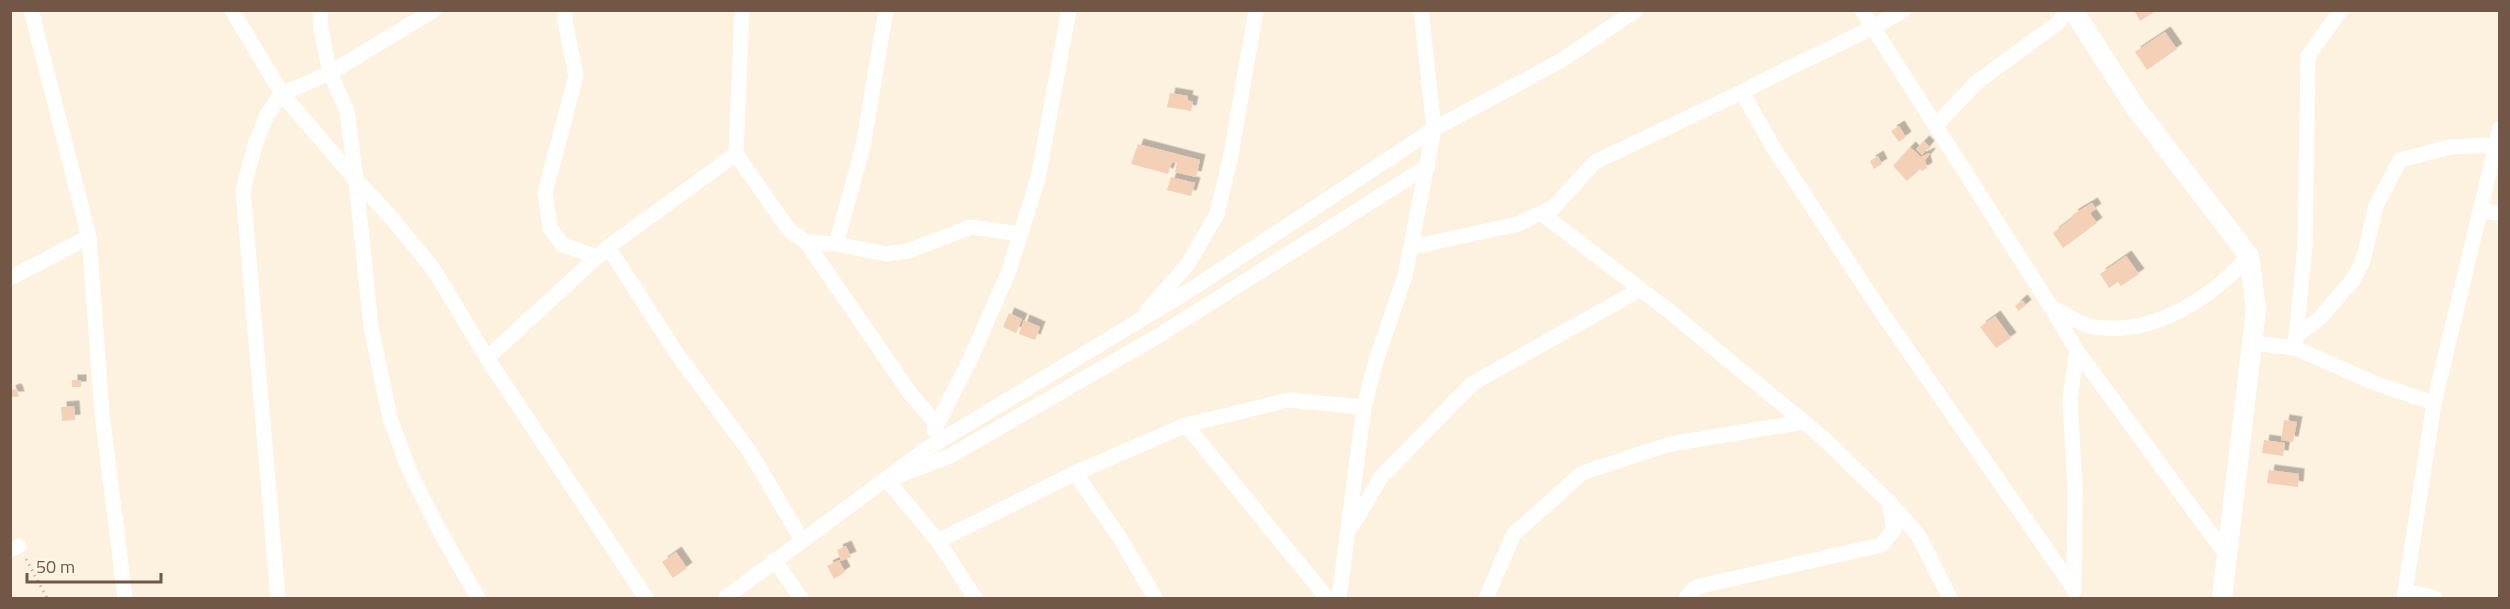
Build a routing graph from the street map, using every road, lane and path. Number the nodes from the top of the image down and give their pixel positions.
1 (32, 10) edge
2 (232, 10) edge
3 (320, 10) edge
4 (434, 10) edge
5 (566, 10) edge
6 (742, 10) edge
7 (886, 10) edge
8 (1069, 10) edge
9 (1421, 10) edge
10 (1636, 10) edge
11 (1862, 10) edge
12 (1904, 10) edge
13 (2066, 10) edge
14 (2073, 10) edge
15 (2341, 10) edge
16 (1253, 14) edge
17 (1622, 15) edge
18 (1875, 28) junction
19 (330, 73) junction
20 (1742, 92) junction
21 (282, 94) junction
22 (1936, 125) junction
23 (2499, 128) edge
24 (1434, 129) junction
25 (2495, 145) junction
26 (736, 154) junction
27 (1428, 166) junction
28 (356, 180) junction
29 (2480, 211) junction
30 (1541, 213) junction
31 (2499, 213) edge
32 (1021, 234) junction
33 (89, 237) junction
34 (806, 242) junction
35 (836, 244) junction
36 (1413, 247) junction
37 (603, 252) junction
38 (2249, 256) junction
39 (10, 278) edge
40 (1641, 290) junction
41 (2051, 307) junction
42 (1133, 326) junction
43 (2296, 342) junction
44 (2253, 344) junction
45 (2077, 351) junction
46 (487, 358) junction
47 (2433, 402) junction
48 (1364, 407) junction
49 (1804, 422) junction
50 (937, 424) junction
51 (1186, 425) junction
52 (925, 450) junction
53 (1075, 473) junction
54 (886, 480) junction
55 (1889, 502) junction
56 (1348, 533) junction
57 (802, 540) junction
58 (938, 542) junction
59 (2227, 556) junction
60 (774, 560) junction
61 (2075, 594) edge
62 (2405, 595) edge
63 (125, 598) edge
64 (278, 598) edge
65 (478, 598) edge
66 (646, 598) edge
67 (725, 598) edge
68 (801, 598) edge
69 (975, 598) edge
70 (1155, 598) edge
71 (1327, 598) edge
72 (1339, 598) edge
73 (1486, 598) edge
74 (1686, 598) edge
75 (1950, 598) edge
76 (2222, 598) edge
77 (2435, 598) edge

1 - 33 street
2 - 21 street
3 - 19 street
4 - 19 street
5 - 37 street
6 - 26 street
7 - 35 street
8 - 32 street
9 - 24 street
10 - 17 street
11 - 18 street
12 - 18 street
13 - 22 street
14 - 38 street
15 - 43 street
16 - 42 street
17 - 24 street
18 - 20 street
18 - 22 street
19 - 21 street
19 - 28 street
20 - 30 street
20 - 61 street
21 - 28 street
21 - 64 street
22 - 41 street
23 - 25 street
24 - 27 street
24 - 42 street
25 - 29 street
25 - 43 street
26 - 34 street
26 - 37 street
27 - 36 street
27 - 54 street
28 - 46 street
28 - 65 street
29 - 31 street
29 - 47 street
30 - 36 street
30 - 40 street
32 - 35 street
32 - 50 street
33 - 39 street
33 - 63 street
34 - 35 street
34 - 50 street
36 - 48 street
37 - 46 street
37 - 57 street
38 - 41 street
38 - 44 street
40 - 49 street
40 - 56 street
41 - 45 street
42 - 52 street
43 - 44 street
43 - 47 street
44 - 59 street
45 - 59 street
45 - 61 street
46 - 66 street
47 - 62 street
48 - 51 street
48 - 56 street
49 - 55 street
49 - 73 street
50 - 52 street
51 - 53 street
51 - 71 street
52 - 54 street
53 - 58 street
53 - 70 street
54 - 57 street
54 - 58 street
55 - 74 street
55 - 75 street
56 - 72 street
57 - 60 street
58 - 69 street
59 - 76 street
60 - 67 street
60 - 68 street
62 - 77 street

